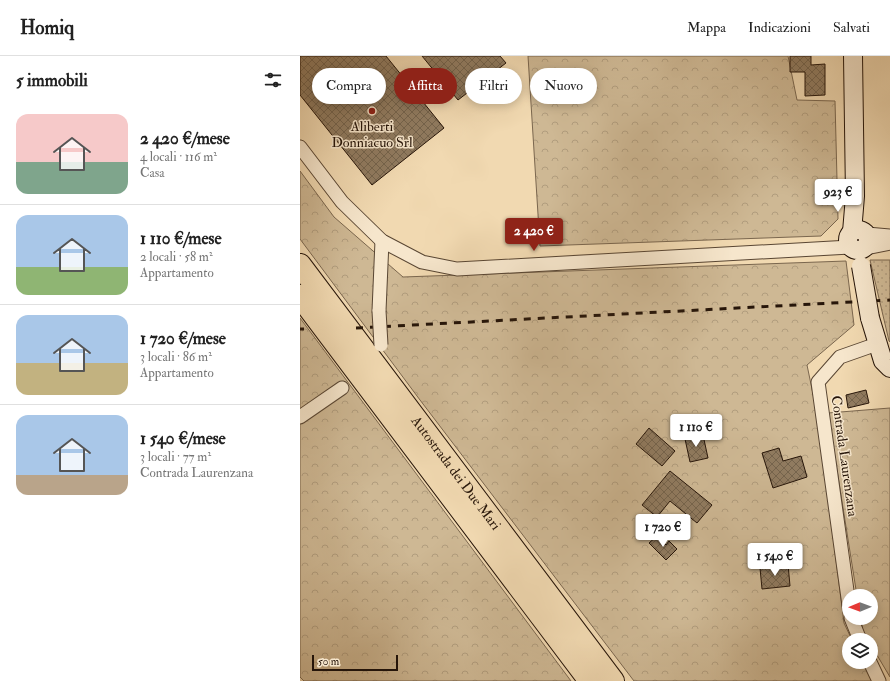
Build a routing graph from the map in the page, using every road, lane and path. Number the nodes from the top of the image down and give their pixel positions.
1 (853, 56) edge
2 (300, 147) edge
3 (890, 236) edge
4 (382, 241) junction
5 (890, 243) edge
6 (858, 244) junction
7 (300, 265) edge
8 (300, 296) edge
9 (877, 344) junction
10 (381, 345) dead end
11 (890, 368) edge
12 (342, 388) dead end
13 (300, 417) edge
14 (847, 589) edge
15 (873, 669) edge
16 (590, 681) edge
17 (613, 681) edge
18 (878, 681) edge

1 - 6 main road
2 - 4 street
3 - 6 street
4 - 6 street
4 - 10 street, bridge
5 - 6 street
6 - 9 main road, bridge
7 - 17 highway, Autostrada dei Due Mari
8 - 16 highway, Autostrada dei Due Mari
9 - 11 main road
9 - 14 street, Contrada Laurenzana
12 - 13 street
15 - 18 street

